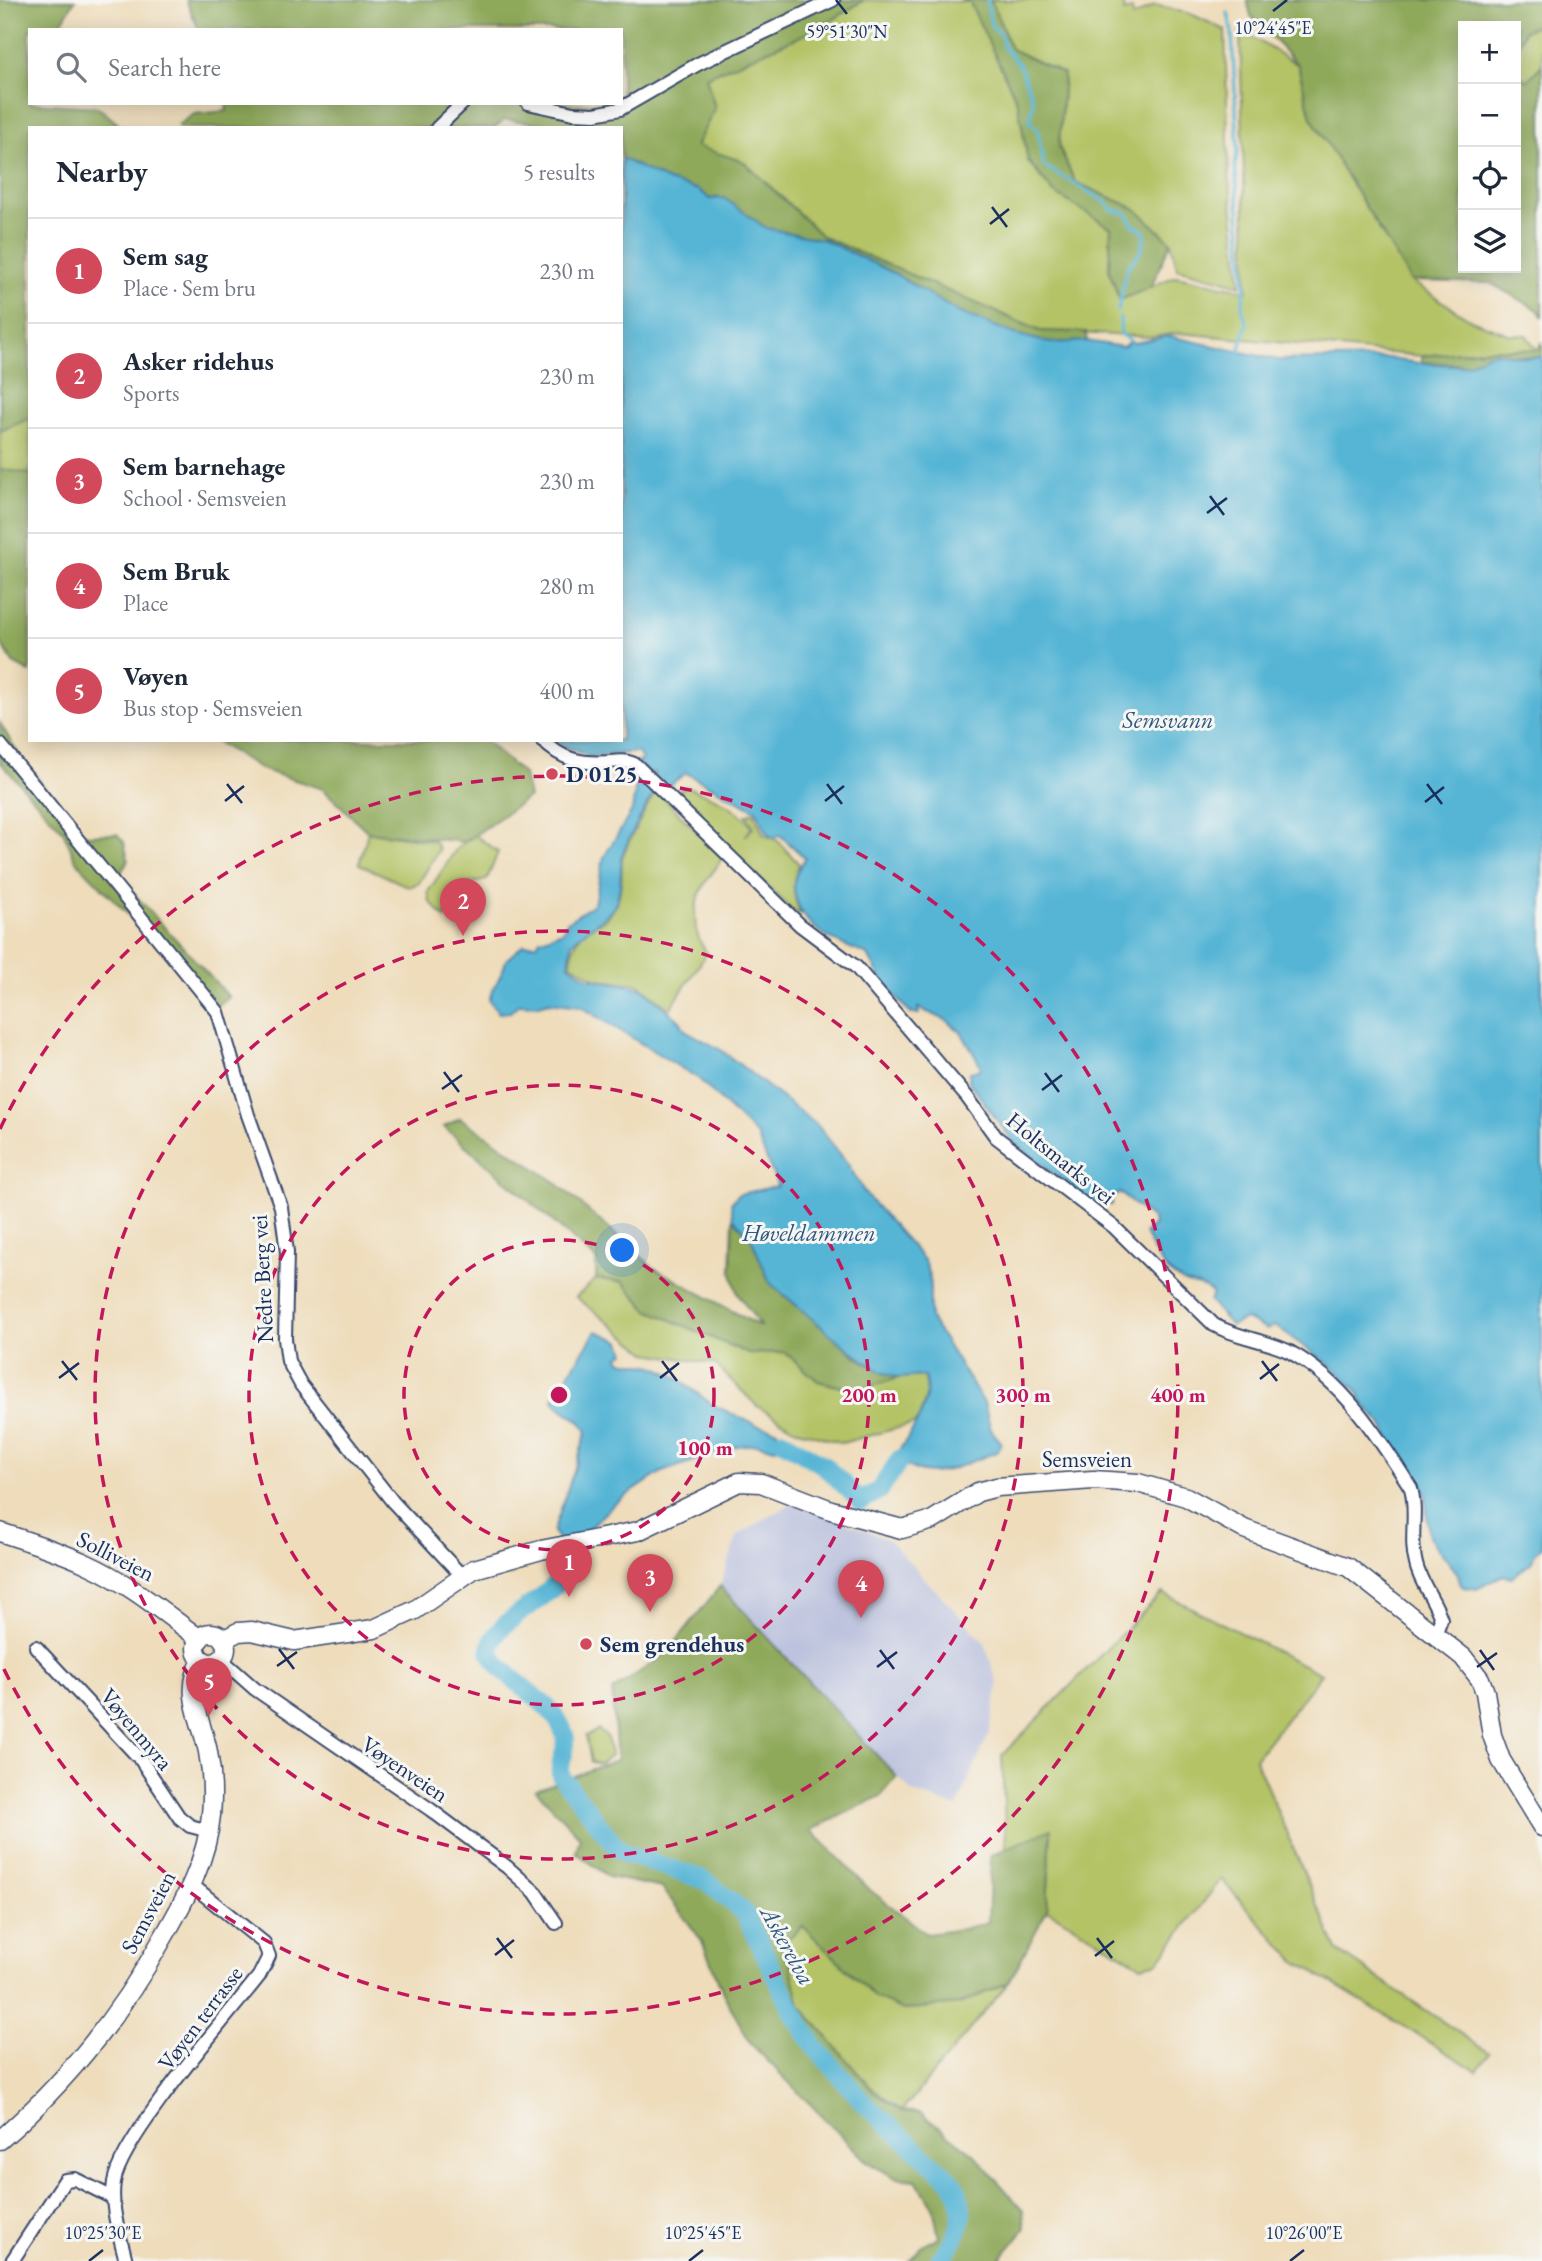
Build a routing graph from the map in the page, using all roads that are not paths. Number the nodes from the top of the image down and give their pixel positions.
1 (833, 0) edge
2 (461, 105) edge
3 (537, 105) edge
4 (440, 126) edge
5 (544, 742) edge
6 (0, 744) edge
7 (0, 1532) edge
8 (462, 1576) junction
9 (1435, 1635) junction
10 (200, 1639) junction
11 (223, 1640) junction
12 (36, 1647) dead end
13 (212, 1660) junction
14 (1542, 1827) edge
15 (209, 1830) junction
16 (192, 1885) junction
17 (556, 1923) dead end
18 (0, 2140) edge
19 (113, 2198) junction
20 (12, 2261) edge
21 (126, 2261) edge

1 - 3 street
2 - 4 street
5 - 9 street, Holtsmarks vei
6 - 8 street, Nedre Berg vei
7 - 10 main road, Solliveien
8 - 9 main road, Semsveien
8 - 11 main road
9 - 14 main road, Semsveien
10 - 11 main road
10 - 13 main road
11 - 13 main road
12 - 15 street, Vøyenmyra
13 - 15 main road, Semsveien
13 - 17 street, Vøyenveien
15 - 16 main road, Semsveien
16 - 18 main road, Semsveien
16 - 19 street, Vøyen terrasse
19 - 20 street
19 - 21 street, Vøyen terrasse

